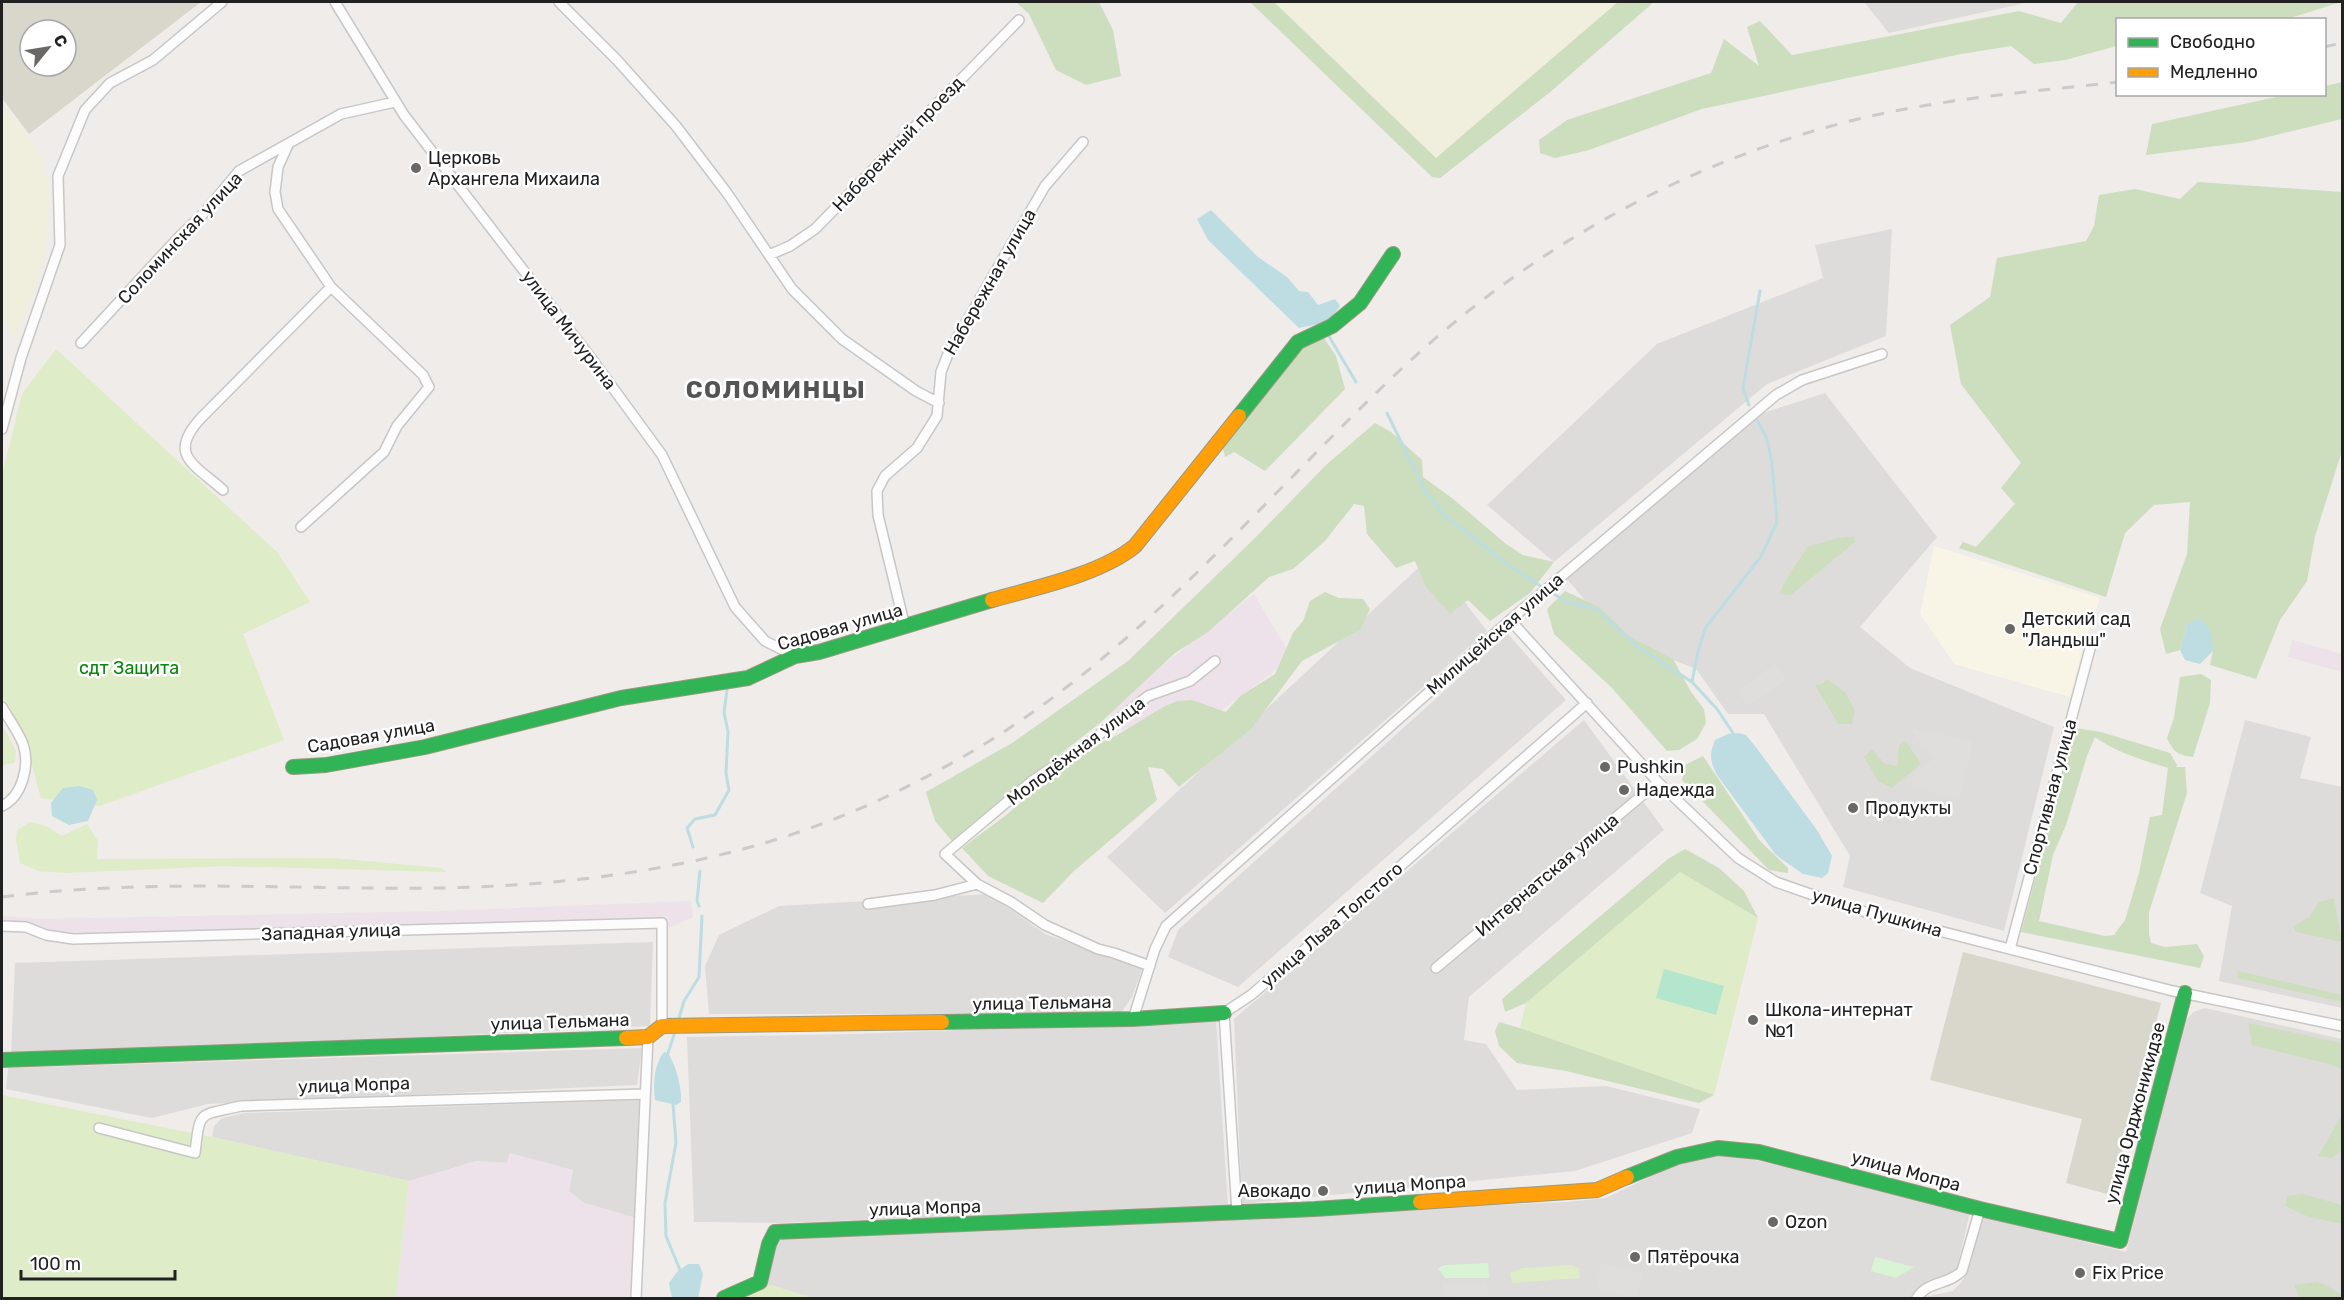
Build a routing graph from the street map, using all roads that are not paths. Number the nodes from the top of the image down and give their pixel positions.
1 (222, 2) edge
2 (336, 2) edge
3 (559, 2) edge
4 (1019, 20) dead end
5 (395, 102) junction
6 (1083, 142) dead end
7 (288, 145) junction
8 (1394, 254) dead end
9 (769, 255) junction
10 (331, 287) junction
11 (81, 343) dead end
12 (1882, 354) dead end
13 (939, 402) junction
14 (2, 429) edge
15 (223, 490) dead end
16 (301, 527) dead end
17 (1510, 620) junction
18 (905, 627) junction
19 (2091, 645) dead end
20 (795, 656) junction
21 (1215, 661) dead end
22 (1587, 703) junction
23 (2, 707) edge
24 (292, 766) dead end
25 (1658, 782) junction
26 (2, 806) edge
27 (977, 884) junction
28 (868, 904) dead end
29 (2, 926) edge
30 (2010, 949) junction
31 (1150, 966) junction
32 (1436, 968) dead end
33 (2186, 993) junction
34 (1224, 1013) junction
35 (1133, 1019) junction
36 (662, 1026) junction
37 (2343, 1026) edge
38 (648, 1037) junction
39 (2, 1060) edge
40 (645, 1094) junction
41 (99, 1128) dead end
42 (1980, 1209) junction
43 (1237, 1212) junction
44 (2120, 1241) joint
45 (636, 1299) edge
46 (724, 1299) edge
47 (1917, 1299) edge

1 - 14 street
2 - 5 street, улица Мичурина
3 - 9 street
4 - 9 street, Набережный проезд
5 - 7 street, Соломинская улица
5 - 20 street, улица Мичурина
6 - 13 street, Набережная улица
7 - 10 street
7 - 11 street, Соломинская улица
8 - 18 street, Садовая улица
9 - 13 street
10 - 15 street
10 - 16 street
12 - 17 street, Милицейская улица
13 - 18 street, Набережная улица
17 - 22 street, улица Пушкина
17 - 31 street, Милицейская улица
18 - 20 street, Садовая улица
19 - 30 street, Спортивная улица
20 - 24 street, Садовая улица
21 - 27 street, Молодёжная улица
22 - 25 street, улица Пушкина
22 - 34 street, улица Льва Толстого
23 - 26 street
25 - 30 street, улица Пушкина
25 - 32 street, Интернатская улица
27 - 28 street
27 - 31 street
29 - 36 street, Западная улица
30 - 33 street, улица Пушкина
31 - 35 street, Милицейская улица
33 - 37 street, улица Пушкина
33 - 44 street, улица Орджоникидзе
34 - 35 street, улица Тельмана
34 - 43 street
35 - 36 street, улица Тельмана
36 - 38 street, улица Тельмана
38 - 39 street, улица Тельмана
38 - 40 street
40 - 41 street, улица Мопра
40 - 45 street
42 - 43 street, улица Мопра
42 - 44 street, улица Мопра
42 - 47 street
43 - 46 street, улица Мопра

